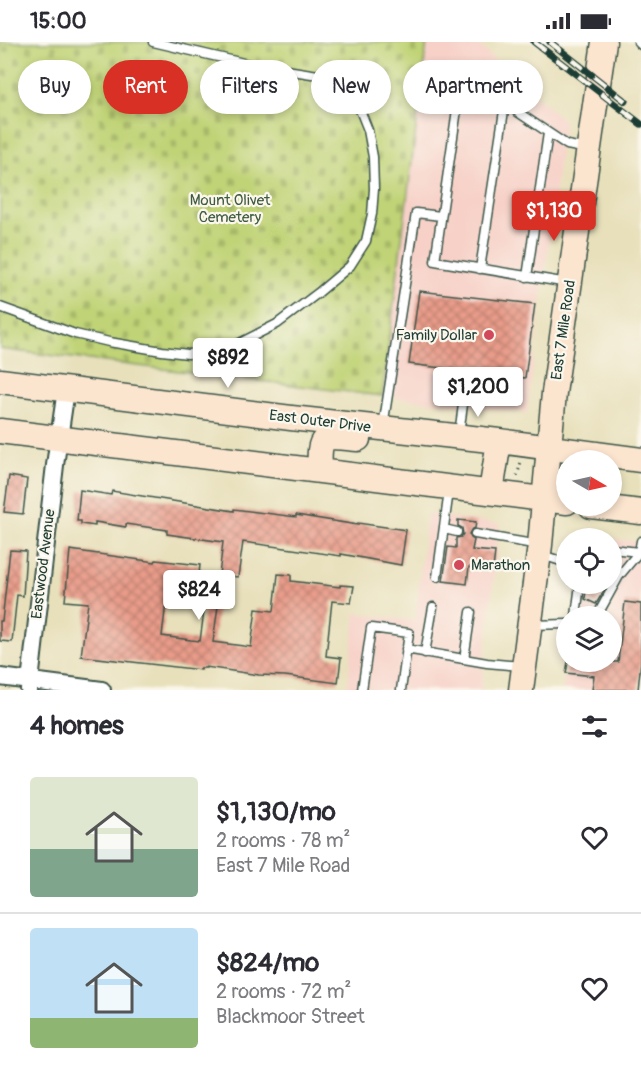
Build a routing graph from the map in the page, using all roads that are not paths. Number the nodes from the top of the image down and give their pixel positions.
1 (154, 42) edge
2 (604, 42) edge
3 (456, 114) edge
4 (504, 114) edge
5 (521, 114) edge
6 (549, 133) junction
7 (589, 149) junction
8 (441, 216) junction
9 (480, 269) junction
10 (527, 277) junction
11 (569, 284) junction
12 (0, 307) edge
13 (0, 381) edge
14 (66, 390) junction
15 (513, 398) dead end
16 (383, 429) junction
17 (0, 431) edge
18 (455, 437) junction
19 (59, 439) junction
20 (499, 441) junction
21 (549, 448) junction
22 (559, 450) edge
23 (622, 459) edge
24 (641, 460) edge
25 (320, 471) junction
26 (449, 487) junction
27 (491, 492) junction
28 (556, 501) edge
29 (622, 510) edge
30 (641, 512) edge
31 (444, 529) junction
32 (457, 532) dead end
33 (475, 534) dead end
34 (641, 541) edge
35 (539, 549) junction
36 (622, 550) edge
37 (639, 552) junction
38 (556, 558) edge
39 (622, 568) edge
40 (437, 577) dead end
41 (433, 608) dead end
42 (471, 612) dead end
43 (556, 624) edge
44 (530, 625) junction
45 (406, 649) junction
46 (425, 652) junction
47 (464, 659) junction
48 (0, 677) edge
49 (523, 678) edge
50 (29, 686) edge
51 (102, 690) edge
52 (362, 690) edge
53 (401, 690) edge

1 - 12 lane
2 - 7 main road, East 7 Mile Road
3 - 8 lane
4 - 9 lane
5 - 6 lane
6 - 7 lane
6 - 10 lane
7 - 11 main road, East 7 Mile Road
8 - 9 lane
8 - 16 lane
9 - 10 lane
10 - 11 lane
11 - 21 main road, East 7 Mile Road
13 - 14 main road, East Outer Drive
14 - 16 main road, East Outer Drive
14 - 19 street, Eastwood Avenue
15 - 18 lane
16 - 18 main road, East Outer Drive
17 - 19 main road
18 - 20 main road, East Outer Drive
18 - 25 main road
19 - 25 main road
19 - 50 street, Eastwood Avenue
20 - 21 main road, East Outer Drive
20 - 27 main road
21 - 22 main road, East Outer Drive
21 - 28 main road, East 7 Mile Road
23 - 24 main road, East Outer Drive
25 - 26 main road
26 - 27 main road
26 - 31 lane
27 - 28 main road
28 - 35 main road, East 7 Mile Road
29 - 30 main road
31 - 32 lane
31 - 40 lane
33 - 35 lane
34 - 37 lane
35 - 38 lane
35 - 44 main road, East 7 Mile Road
36 - 37 lane
37 - 39 lane
41 - 46 lane
42 - 47 lane
43 - 44 lane
44 - 49 main road, East 7 Mile Road
45 - 46 lane
45 - 52 lane
45 - 53 lane
46 - 47 lane
47 - 49 lane
48 - 50 street
50 - 51 street

